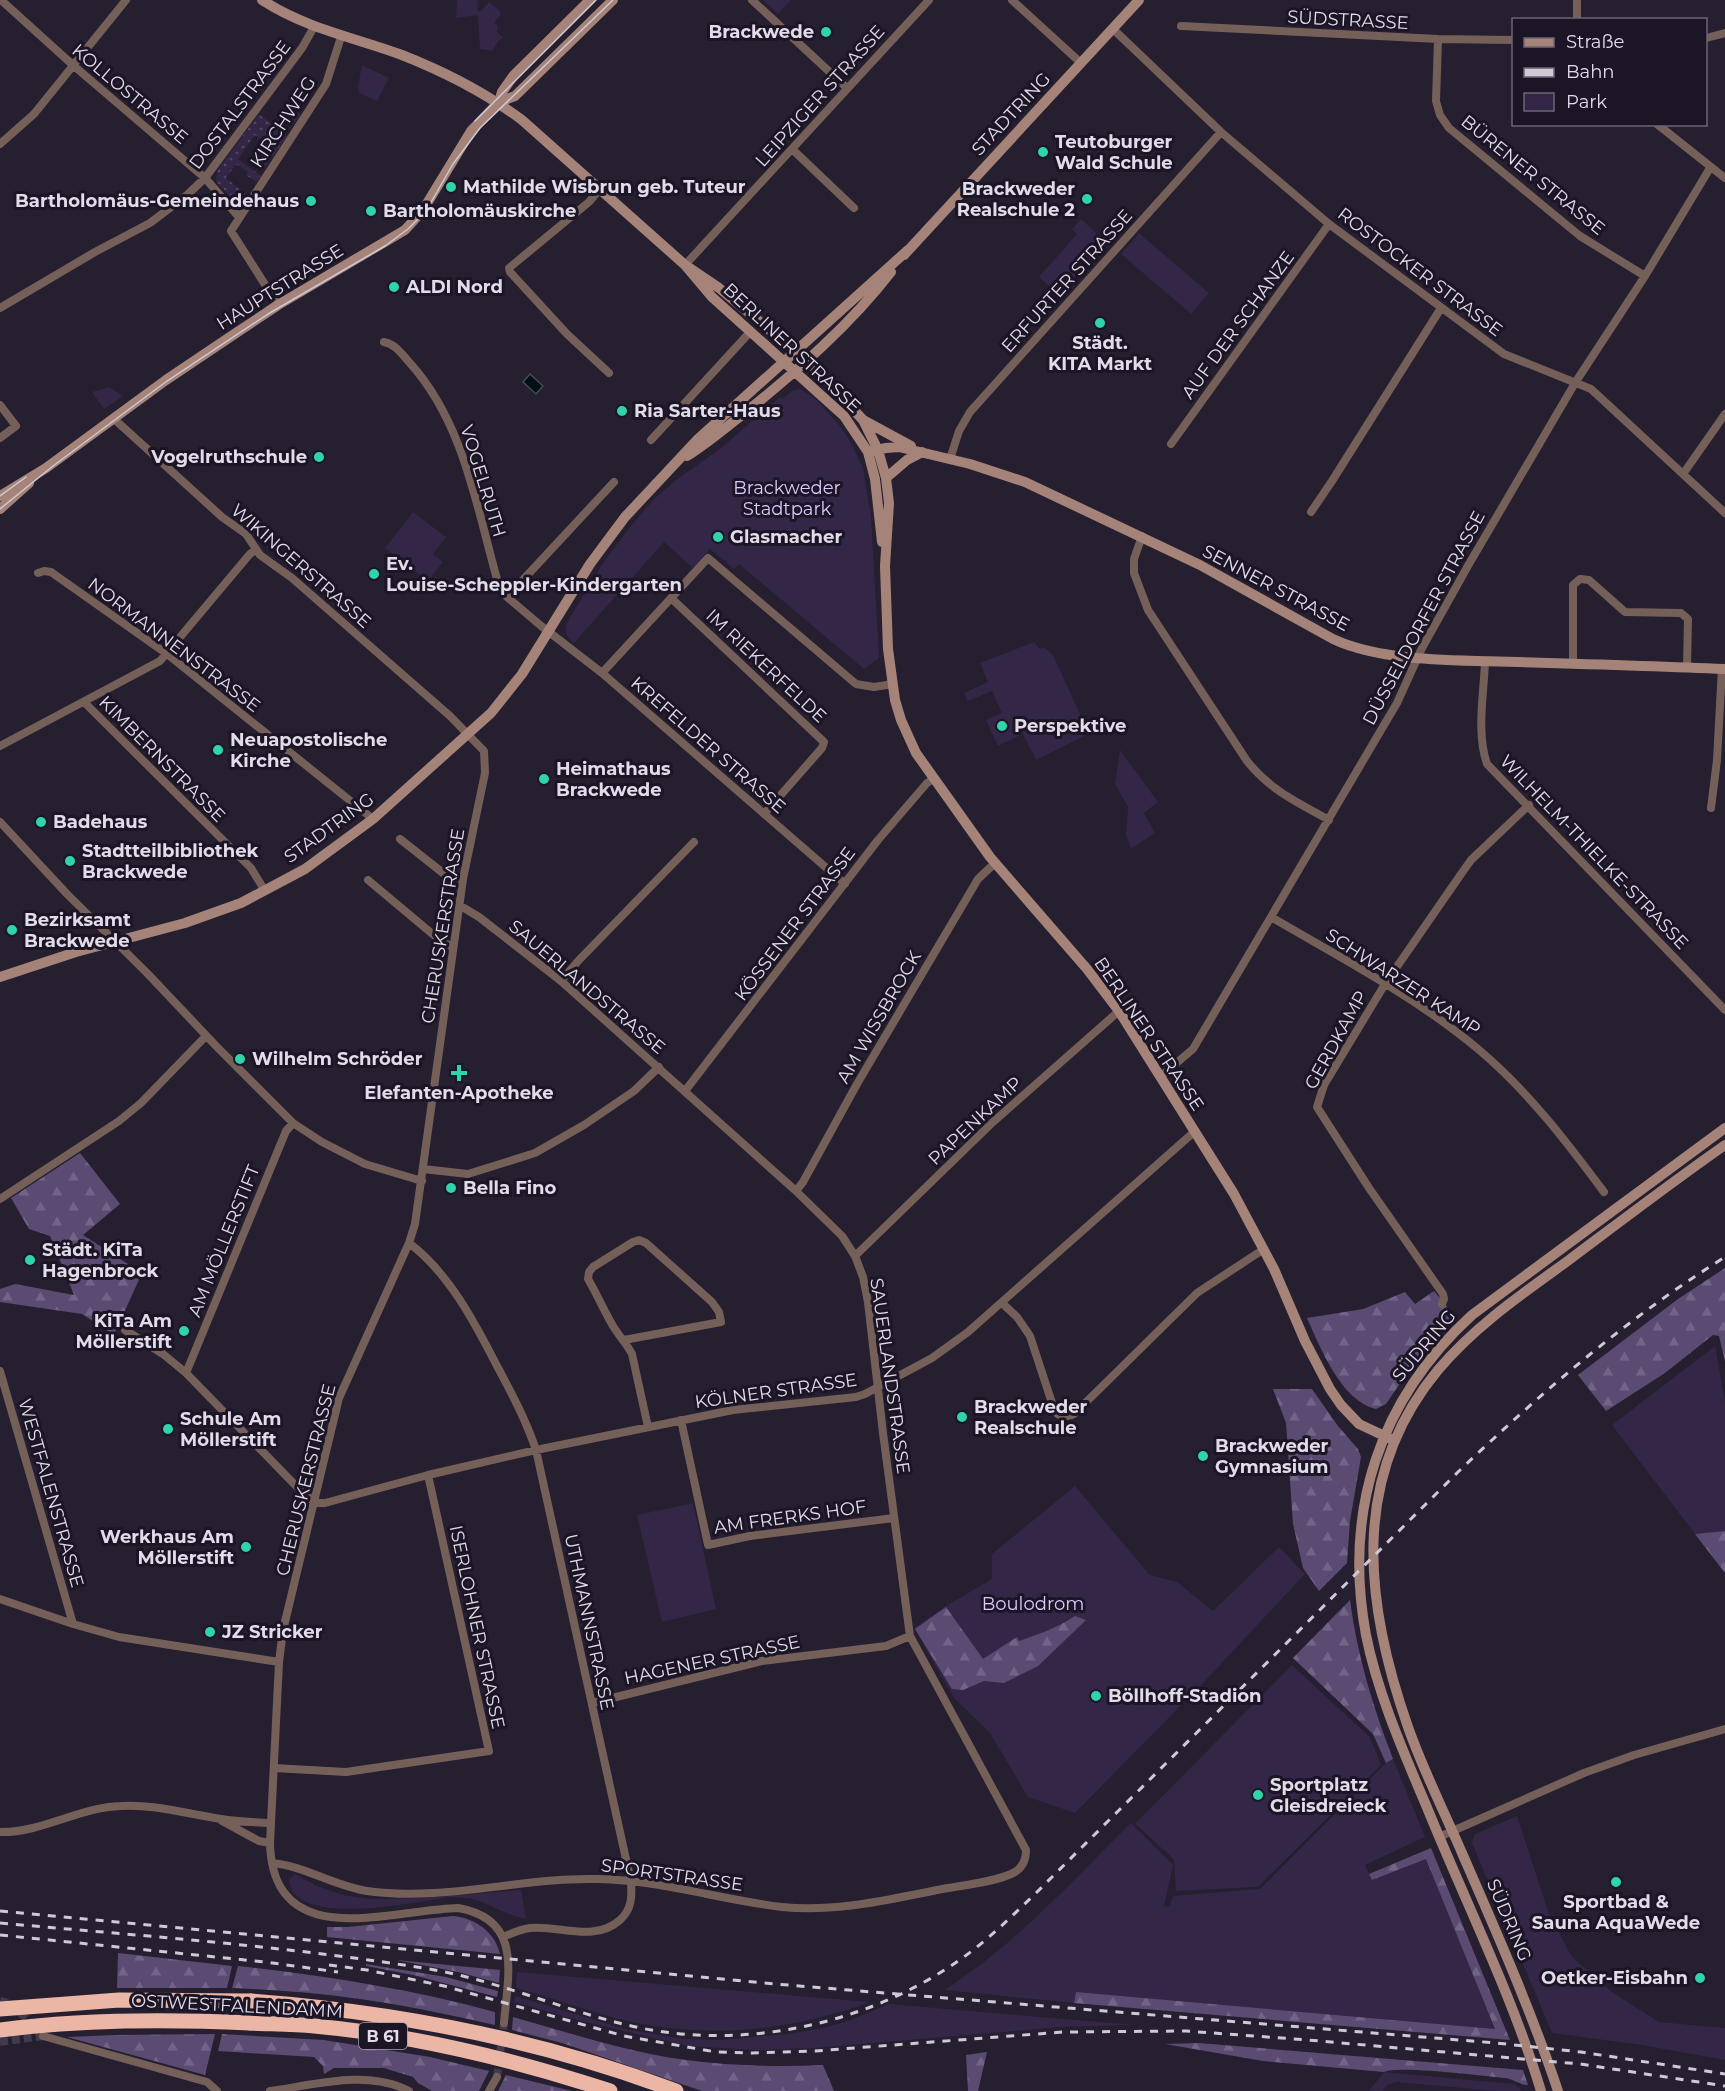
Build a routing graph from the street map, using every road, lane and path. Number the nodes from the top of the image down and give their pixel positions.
1 (1, 0) edge
2 (126, 0) edge
3 (262, 0) edge
4 (613, 0) edge
5 (752, 0) edge
6 (929, 0) edge
7 (1012, 0) edge
8 (1139, 0) edge
9 (1578, 0) edge
10 (585, 1) edge
11 (1577, 18) edge
12 (1181, 26) dead end
13 (314, 27) junction
14 (1113, 29) junction
15 (1725, 33) edge
16 (341, 37) junction
17 (1707, 38) edge
18 (1438, 39) junction
19 (1512, 40) edge
20 (1081, 63) junction
21 (74, 66) junction
22 (847, 88) junction
23 (499, 102) junction
24 (1659, 126) edge
25 (1221, 132) junction
26 (0, 144) edge
27 (792, 149) junction
28 (1710, 168) junction
29 (205, 178) junction
30 (1725, 178) edge
31 (599, 190) junction
32 (854, 208) dead end
33 (239, 217) junction
34 (1329, 224) junction
35 (908, 250) junction
36 (685, 265) junction
37 (1644, 276) junction
38 (278, 305) junction
39 (0, 308) edge
40 (1441, 308) junction
41 (751, 331) junction
42 (384, 342) dead end
43 (795, 351) junction
44 (783, 361) junction
45 (806, 361) junction
46 (794, 371) junction
47 (609, 373) dead end
48 (1575, 383) junction
49 (0, 405) edge
50 (1725, 414) edge
51 (113, 418) junction
52 (863, 420) junction
53 (0, 438) edge
54 (651, 440) dead end
55 (1172, 444) dead end
56 (873, 451) junction
57 (922, 452) junction
58 (950, 459) junction
59 (677, 463) junction
60 (46, 468) junction
61 (1683, 474) junction
62 (886, 478) junction
63 (614, 482) dead end
64 (0, 496) edge
65 (0, 509) edge
66 (1311, 512) dead end
67 (1725, 513) edge
68 (1142, 537) junction
69 (256, 549) junction
70 (885, 566) junction
71 (38, 573) dead end
72 (507, 597) junction
73 (671, 598) junction
74 (548, 632) junction
75 (167, 654) junction
76 (1418, 657) junction
77 (1485, 661) junction
78 (1573, 664) junction
79 (1687, 667) junction
80 (1723, 668) edge
81 (602, 673) junction
82 (892, 684) junction
83 (84, 702) junction
84 (469, 735) junction
85 (0, 746) edge
86 (933, 779) junction
87 (1529, 805) junction
88 (1712, 808) dead end
89 (764, 814) junction
90 (373, 819) junction
91 (1329, 820) junction
92 (0, 822) edge
93 (400, 839) dead end
94 (694, 842) dead end
95 (995, 863) junction
96 (463, 879) junction
97 (368, 880) dead end
98 (844, 884) junction
99 (265, 891) junction
100 (459, 905) junction
101 (1271, 917) junction
102 (115, 941) junction
103 (453, 947) junction
104 (0, 977) edge
105 (561, 981) junction
106 (1384, 984) junction
107 (1725, 1010) edge
108 (1119, 1011) junction
109 (206, 1036) junction
110 (659, 1067) junction
111 (1160, 1077) junction
112 (686, 1091) junction
113 (293, 1123) junction
114 (1725, 1128) edge
115 (1194, 1132) junction
116 (1725, 1145) edge
117 (423, 1170) junction
118 (422, 1181) junction
119 (796, 1191) junction
120 (1604, 1192) dead end
121 (0, 1199) edge
122 (408, 1244) junction
123 (1264, 1249) junction
124 (855, 1256) junction
125 (1002, 1303) junction
126 (1442, 1304) dead end
127 (125, 1330) dead end
128 (624, 1340) junction
129 (0, 1371) edge
130 (186, 1373) junction
131 (878, 1388) junction
132 (681, 1420) junction
133 (648, 1427) junction
134 (1383, 1437) junction
135 (1395, 1441) junction
136 (536, 1450) junction
137 (428, 1475) junction
138 (315, 1503) junction
139 (894, 1518) junction
140 (0, 1599) edge
141 (73, 1624) junction
142 (910, 1636) junction
143 (279, 1662) junction
144 (592, 1702) junction
145 (1725, 1729) edge
146 (274, 1768) junction
147 (219, 1819) junction
148 (271, 1823) junction
149 (1452, 1830) junction
150 (0, 1832) edge
151 (1439, 1837) junction
152 (270, 1843) junction
153 (1026, 1857) joint
154 (272, 1863) junction
155 (631, 1882) junction
156 (503, 1936) junction
157 (0, 2009) edge
158 (504, 2023) tunnel mouth
159 (0, 2030) edge
160 (43, 2036) tunnel mouth
161 (497, 2077) tunnel mouth
162 (217, 2091) edge
163 (270, 2091) edge
164 (409, 2091) edge
165 (489, 2091) edge
166 (610, 2091) edge
167 (676, 2091) edge
168 (1541, 2091) edge
169 (1558, 2091) edge

1 - 21 street, KOLLOSTRASSE
2 - 21 street
3 - 13 street, BERLINER STRASSE
4 - 23 street, HAUPTSTRASSE
5 - 22 street
6 - 22 street, LEIPZIGER STRASSE
7 - 20 street
8 - 14 street, STADTRING
9 - 11 street
10 - 23 street, HAUPTSTRASSE
12 - 18 street, SÜDSTRASSE
13 - 16 street, BERLINER STRASSE
13 - 29 street, DOSTALSTRASSE
14 - 20 street, STADTRING
14 - 25 street, ROSTOCKER STRASSE
15 - 17 street
16 - 23 street, BERLINER STRASSE
16 - 33 street, KIRCHWEG
18 - 19 street, SÜDSTRASSE
18 - 37 street, BÜRENER STRASSE
20 - 35 street, STADTRING
21 - 26 street
21 - 29 street, KOLLOSTRASSE
22 - 27 street, LEIPZIGER STRASSE
23 - 31 street, BERLINER STRASSE
23 - 38 street, HAUPTSTRASSE
24 - 28 street
25 - 34 street, ROSTOCKER STRASSE
25 - 58 street, ERFURTER STRASSE
27 - 32 street
27 - 36 street, LEIPZIGER STRASSE
28 - 30 street
28 - 37 street, DÜSSELDORFER STRASSE
29 - 33 street, KOLLOSTRASSE
29 - 39 street, DOSTALSTRASSE
31 - 36 street, BERLINER STRASSE
31 - 47 street
33 - 38 street
34 - 40 street, ROSTOCKER STRASSE
34 - 55 street, AUF DER SCHANZE
35 - 43 street, STADTRING
35 - 45 street, STADTRING
36 - 41 street, BERLINER STRASSE
36 - 43 street, BERLINER STRASSE
37 - 48 street, DÜSSELDORFER STRASSE
38 - 51 street, HAUPTSTRASSE
40 - 48 street, ROSTOCKER STRASSE
40 - 66 street
41 - 44 street, BERLINER STRASSE
41 - 54 street
42 - 72 street, VOGELRUTH
43 - 44 street, STADTRING
43 - 45 street, BERLINER STRASSE
44 - 46 street, BERLINER STRASSE
44 - 59 street, STADTRING
45 - 46 street, STADTRING
45 - 52 street, BERLINER STRASSE
46 - 56 street, BERLINER STRASSE
46 - 59 street, STADTRING
48 - 61 street, ROSTOCKER STRASSE
48 - 76 street, DÜSSELDORFER STRASSE
49 - 53 street
50 - 61 street
51 - 60 street, HAUPTSTRASSE
51 - 69 street, WIKINGERSTRASSE
52 - 56 street, BERLINER STRASSE
52 - 57 street
56 - 57 street, SENNER STRASSE
56 - 62 street, BERLINER STRASSE
56 - 70 street, BERLINER STRASSE
57 - 58 street, SENNER STRASSE
57 - 62 street
58 - 68 street, SENNER STRASSE
59 - 74 street, STADTRING
60 - 64 street, HAUPTSTRASSE
60 - 65 street, HAUPTSTRASSE
61 - 67 street, ROSTOCKER STRASSE
62 - 70 street, BERLINER STRASSE
63 - 72 street
68 - 76 street, SENNER STRASSE
68 - 91 street
69 - 75 street
69 - 84 street, WIKINGERSTRASSE
70 - 82 street, BERLINER STRASSE
71 - 75 street, NORMANNENSTRASSE
72 - 74 street, VOGELRUTH
73 - 81 street
73 - 82 street
73 - 89 street, IM RIEKERFELDE
74 - 81 street, KREFELDER STRASSE
74 - 84 street, STADTRING
75 - 83 street
75 - 90 street, NORMANNENSTRASSE
76 - 77 street, SENNER STRASSE
76 - 91 street, DÜSSELDORFER STRASSE
77 - 78 street, SENNER STRASSE
77 - 87 street, WILHELM-THIELKE-STRASSE
78 - 79 street, SENNER STRASSE
78 - 79 street
79 - 80 street, SENNER STRASSE
80 - 88 street
81 - 89 street, KREFELDER STRASSE
82 - 86 street, BERLINER STRASSE
83 - 85 street
83 - 99 street, KIMBERNSTRASSE
84 - 90 street, STADTRING
84 - 96 street, CHERUSKERSTRASSE
86 - 95 street, BERLINER STRASSE
86 - 98 street, KÖSSENER STRASSE
87 - 106 street, GERDKAMP
87 - 107 street, WILHELM-THIELKE-STRASSE
89 - 98 street, KREFELDER STRASSE
90 - 99 street, STADTRING
91 - 101 street, DÜSSELDORFER STRASSE
92 - 102 street
93 - 96 street
94 - 105 street
95 - 108 street, BERLINER STRASSE
95 - 119 street, AM WISSBROCK
96 - 100 street, CHERUSKERSTRASSE
97 - 103 street
98 - 112 street, KÖSSENER STRASSE
99 - 102 street, STADTRING
100 - 103 street, CHERUSKERSTRASSE
100 - 105 street, SAUERLANDSTRASSE
101 - 106 street, SCHWARZER KAMP
101 - 111 street, DÜSSELDORFER STRASSE
102 - 104 street, STADTRING
102 - 109 street
103 - 117 street, CHERUSKERSTRASSE
105 - 110 street, SAUERLANDSTRASSE
106 - 120 street, SCHWARZER KAMP
106 - 126 street, GERDKAMP
108 - 111 street, BERLINER STRASSE
108 - 124 street, PAPENKAMP
109 - 113 street
109 - 121 street
110 - 112 street, SAUERLANDSTRASSE
110 - 117 street
111 - 115 street, BERLINER STRASSE
112 - 119 street, SAUERLANDSTRASSE
113 - 118 street
113 - 130 street, AM MÖLLERSTIFT
114 - 134 street, SÜDRING
115 - 123 street, BERLINER STRASSE
115 - 125 street, KÖLNER STRASSE
116 - 135 street, SÜDRING
117 - 118 street, CHERUSKERSTRASSE
118 - 122 street, CHERUSKERSTRASSE
119 - 124 street, SAUERLANDSTRASSE
122 - 136 street, UTHMANNSTRASSE
122 - 138 street, CHERUSKERSTRASSE
123 - 125 street
123 - 134 street, BERLINER STRASSE
124 - 131 street, SAUERLANDSTRASSE
125 - 131 street, KÖLNER STRASSE
127 - 130 street
128 - 128 street
128 - 133 street
129 - 141 street, WESTFALENSTRASSE
130 - 138 street
131 - 132 street, KÖLNER STRASSE
131 - 139 street, SAUERLANDSTRASSE
132 - 133 street, KÖLNER STRASSE
132 - 139 street, AM FRERKS HOF
133 - 136 street, KÖLNER STRASSE
134 - 135 street, BERLINER STRASSE
134 - 151 street, SÜDRING
135 - 149 street, SÜDRING
136 - 137 street, KÖLNER STRASSE
136 - 144 street, UTHMANNSTRASSE
137 - 138 street, KÖLNER STRASSE
137 - 146 street, ISERLOHNER STRASSE
138 - 143 street, CHERUSKERSTRASSE
139 - 142 street, SAUERLANDSTRASSE
140 - 141 street
141 - 143 street
142 - 144 street, HAGENER STRASSE
142 - 153 street, SAUERLANDSTRASSE
143 - 146 street, CHERUSKERSTRASSE
144 - 155 street, UTHMANNSTRASSE
145 - 149 street
146 - 148 street, CHERUSKERSTRASSE
147 - 148 street
147 - 150 street
147 - 152 street
148 - 152 street, CHERUSKERSTRASSE
149 - 151 street
149 - 169 street, SÜDRING
151 - 168 street, SÜDRING
152 - 154 street, CHERUSKERSTRASSE
153 - 155 street, SPORTSTRASSE
154 - 155 street, SPORTSTRASSE
154 - 156 street, CHERUSKERSTRASSE
155 - 156 street, UTHMANNSTRASSE
156 - 158 street
157 - 167 highway, OSTWESTFALENDAMM / B 61, bridge
159 - 166 highway, OSTWESTFALENDAMM / B 61, bridge
160 - 162 street
161 - 165 street
163 - 164 street

